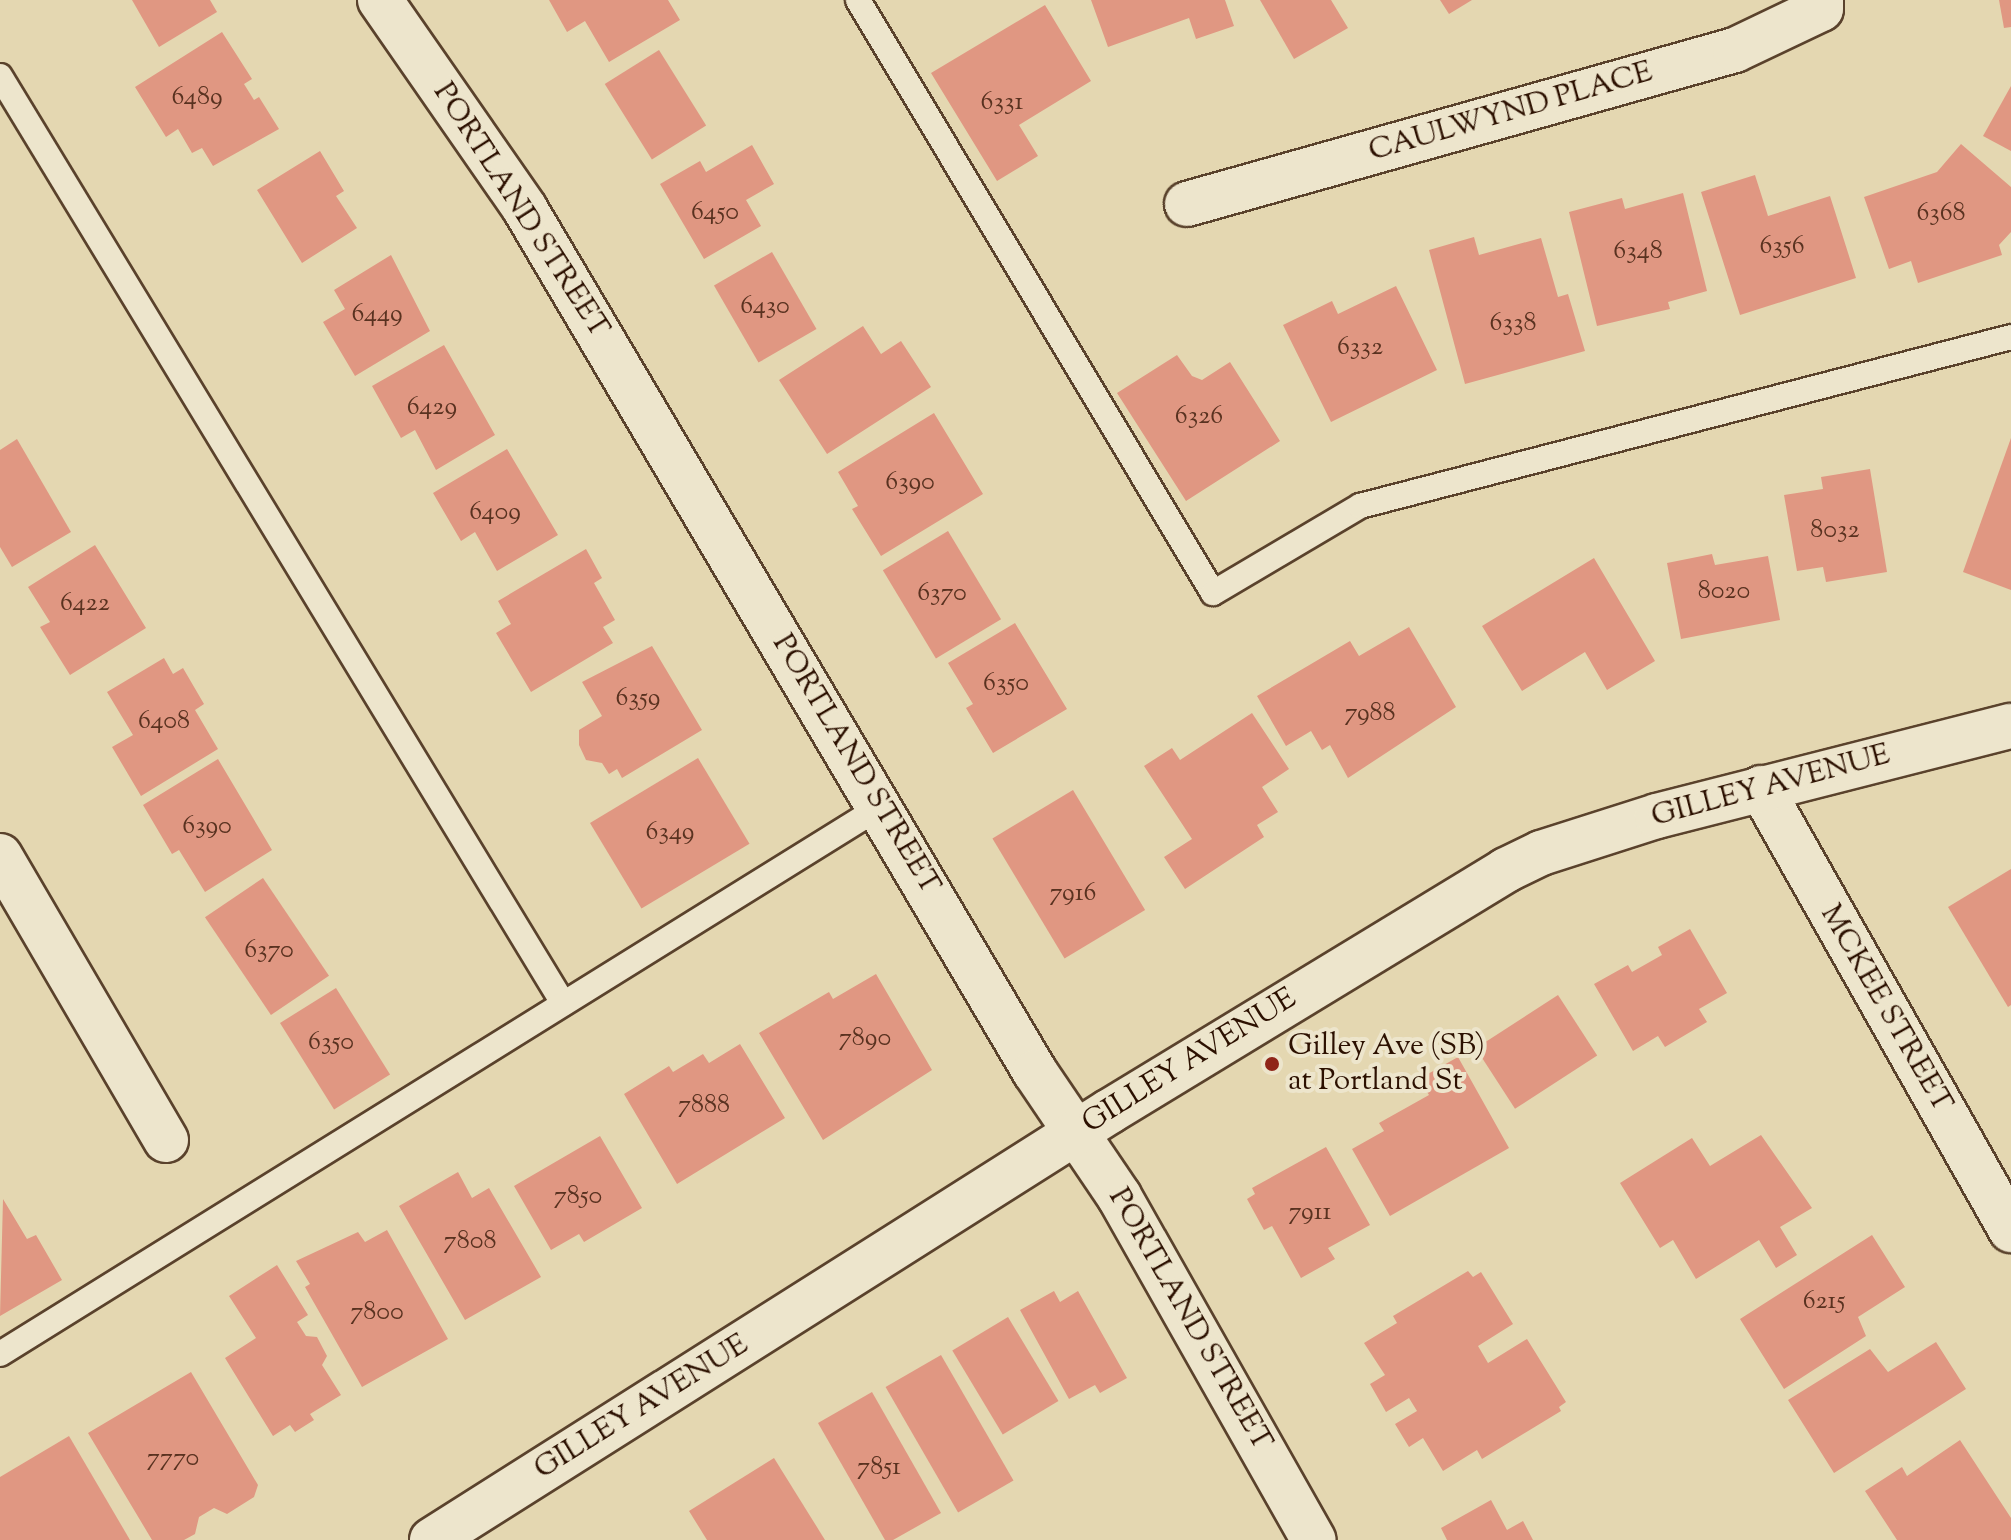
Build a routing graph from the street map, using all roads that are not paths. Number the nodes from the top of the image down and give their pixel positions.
1 (858, 0) edge
2 (1821, 0) edge
3 (384, 1) edge
4 (0, 76) edge
5 (1187, 204) dead end
6 (2011, 337) edge
7 (2011, 726) edge
8 (1761, 788) junction
9 (880, 807) junction
10 (0, 856) edge
11 (563, 1003) junction
12 (1078, 1132) junction
13 (166, 1140) dead end
14 (2011, 1230) edge
15 (0, 1354) edge
16 (432, 1540) edge
17 (1314, 1540) edge

1 - 6 lane
2 - 5 street, CAULWYND PLACE
3 - 9 street, PORTLAND STREET
4 - 11 lane
7 - 8 street, GILLEY AVENUE
8 - 12 street, GILLEY AVENUE
8 - 14 street, MCKEE STREET
9 - 11 lane
9 - 12 street, PORTLAND STREET
10 - 13 street
11 - 15 lane
12 - 16 street, GILLEY AVENUE
12 - 17 street, PORTLAND STREET

